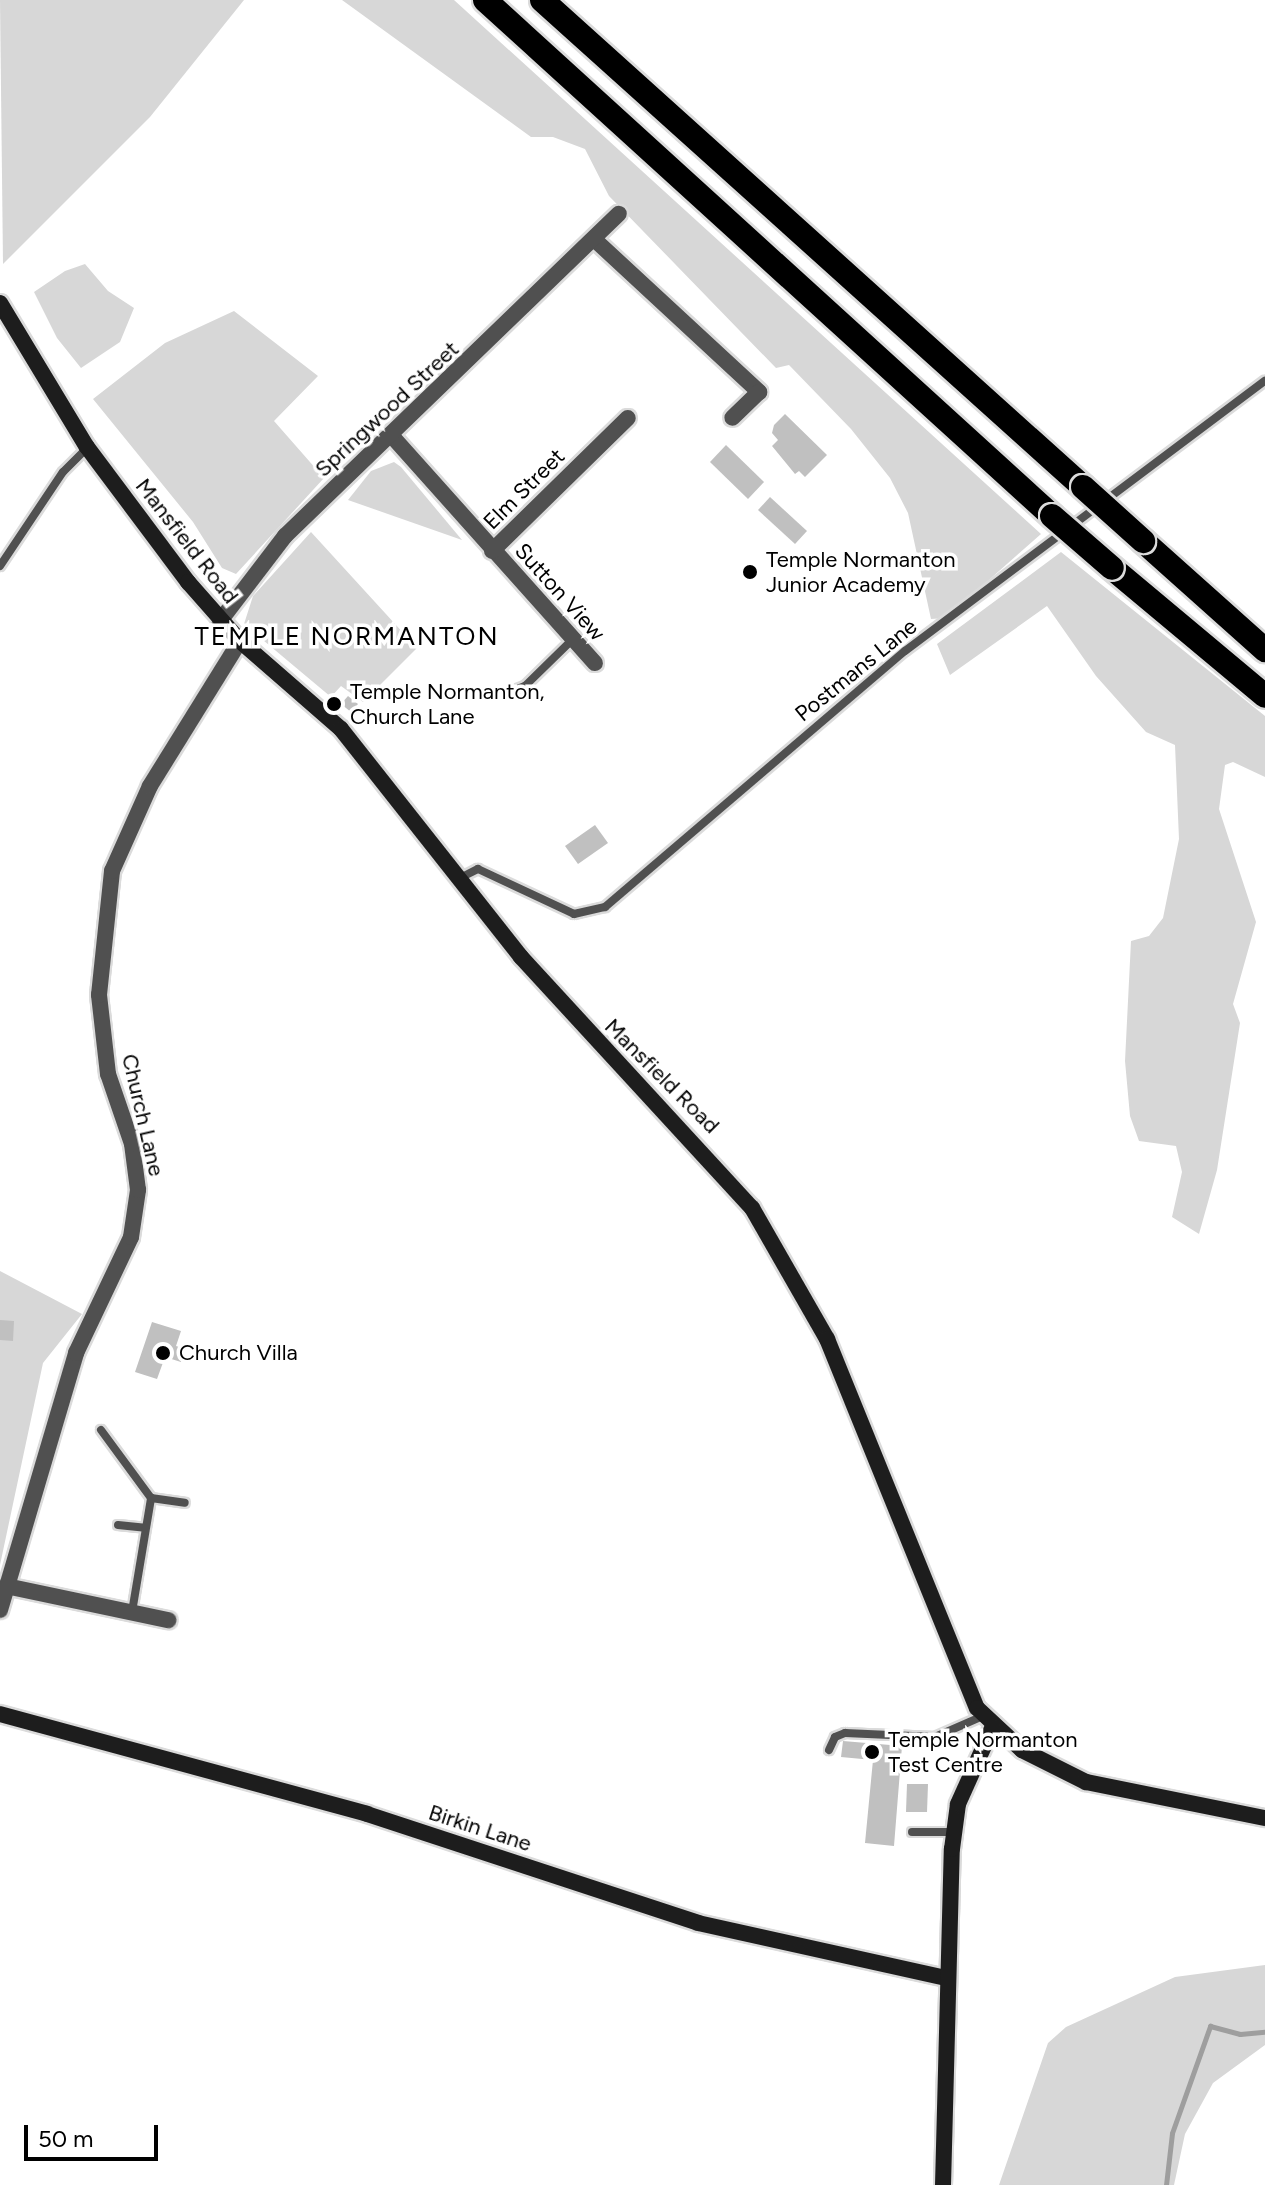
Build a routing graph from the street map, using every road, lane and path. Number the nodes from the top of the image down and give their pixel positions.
1 (485, 0) edge
2 (542, 0) edge
3 (619, 214) dead end
4 (595, 240) junction
5 (0, 303) edge
6 (1265, 381) edge
7 (628, 418) dead end
8 (732, 418) dead end
9 (391, 435) junction
10 (87, 447) junction
11 (492, 551) junction
12 (0, 566) edge
13 (220, 621) junction
14 (573, 639) junction
15 (240, 641) junction
16 (1265, 650) edge
17 (595, 663) dead end
18 (505, 694) dead end
19 (1265, 696) edge
20 (462, 877) junction
21 (101, 1430) dead end
22 (151, 1498) junction
23 (185, 1503) dead end
24 (118, 1525) dead end
25 (145, 1528) junction
26 (6, 1586) junction
27 (0, 1610) edge
28 (132, 1612) junction
29 (168, 1620) dead end
30 (0, 1714) edge
31 (988, 1721) junction
32 (829, 1750) dead end
33 (1265, 1818) edge
34 (912, 1832) dead end
35 (954, 1832) junction
36 (946, 1978) junction
37 (943, 2185) edge

1 - 19 highway, bridge
2 - 16 highway, bridge
3 - 4 street, Springwood Street
4 - 8 street
4 - 9 street, Springwood Street
5 - 10 main road, Mansfield Road
6 - 20 lane, Postmans Lane
7 - 11 street, Elm Street
9 - 11 street, Elm Street
9 - 13 street, Springwood Street
10 - 12 lane
10 - 13 main road, Mansfield Road
11 - 14 street, Sutton View
13 - 15 main road, Mansfield Road
14 - 17 street, Sutton View
14 - 18 lane
15 - 20 main road, Mansfield Road
15 - 26 street, Church Lane
20 - 31 main road, Mansfield Road
21 - 22 lane
22 - 23 lane
22 - 25 lane
24 - 25 lane
25 - 28 lane
26 - 27 street, Church Lane
26 - 28 street
28 - 29 street
30 - 36 main road, Birkin Lane
31 - 32 lane
31 - 33 main road, Mansfield Road
31 - 35 main road
34 - 35 lane
35 - 36 main road
36 - 37 main road

